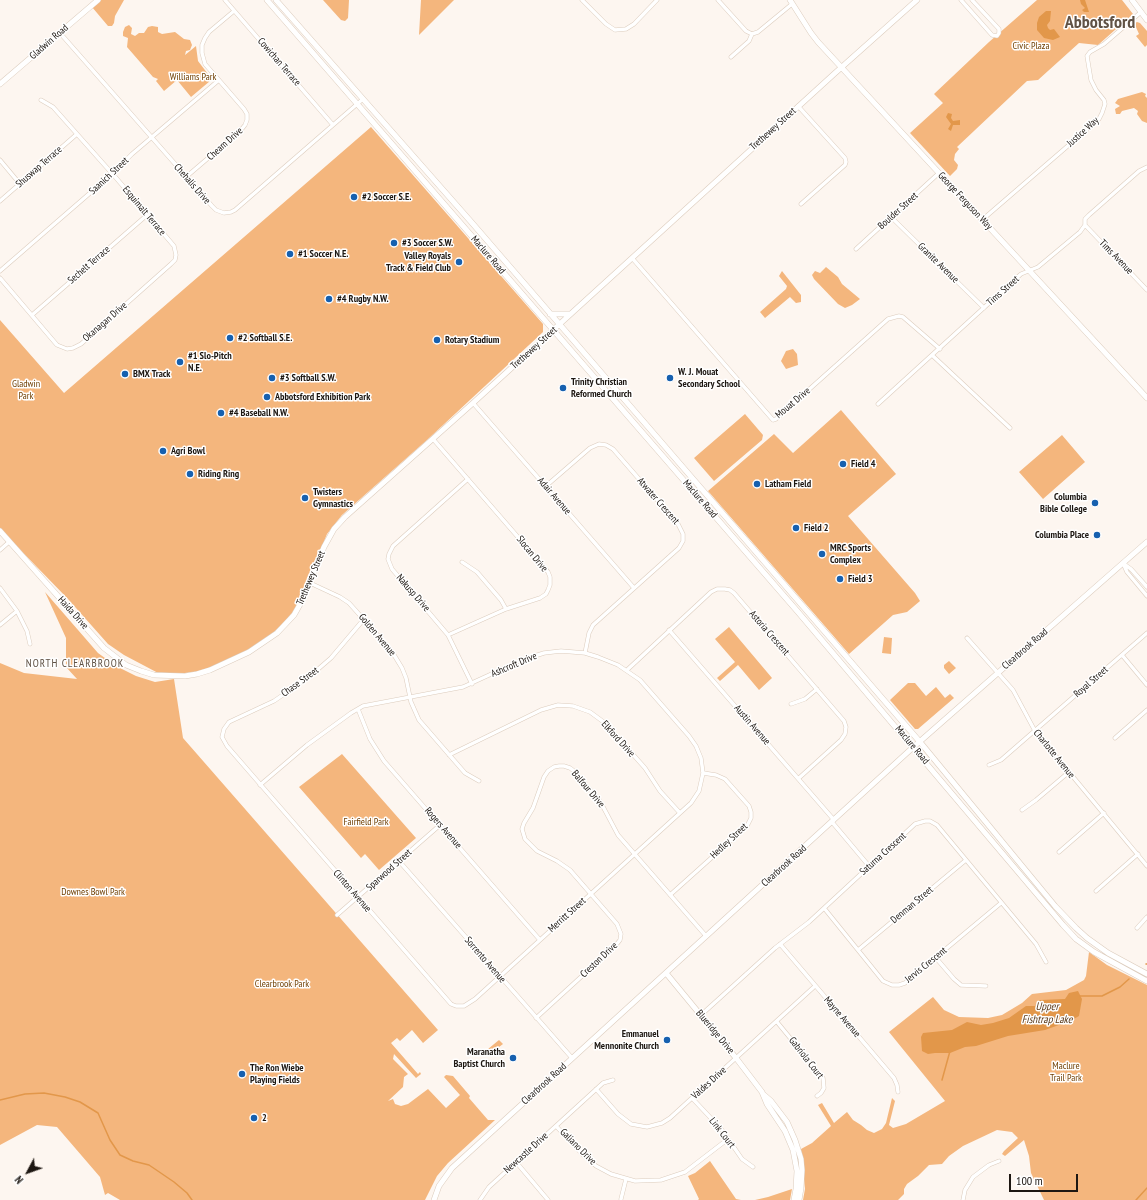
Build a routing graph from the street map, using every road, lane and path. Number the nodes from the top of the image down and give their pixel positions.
1 (98, 0) edge
2 (225, 0) edge
3 (267, 0) edge
4 (276, 0) edge
5 (582, 0) edge
6 (657, 0) edge
7 (718, 0) edge
8 (917, 0) edge
9 (961, 0) edge
10 (972, 0) edge
11 (1132, 0) edge
12 (791, 2) edge
13 (234, 10) junction
14 (1141, 12) junction
15 (1147, 20) edge
16 (60, 33) junction
17 (752, 34) junction
18 (731, 57) dead end
19 (841, 67) junction
20 (219, 80) junction
21 (0, 84) edge
22 (363, 99) junction
23 (41, 100) dead end
24 (357, 103) junction
25 (798, 106) junction
26 (333, 125) junction
27 (77, 134) junction
28 (152, 137) junction
29 (0, 160) edge
30 (1147, 166) edge
31 (939, 173) junction
32 (112, 174) junction
33 (186, 177) junction
34 (20, 184) junction
35 (0, 201) edge
36 (801, 204) dead end
37 (147, 214) junction
38 (891, 217) junction
39 (982, 220) junction
40 (1085, 225) junction
41 (856, 249) dead end
42 (176, 255) joint
43 (632, 258) junction
44 (1029, 270) junction
45 (0, 271) edge
46 (0, 278) edge
47 (1147, 290) edge
48 (984, 308) junction
49 (550, 314) junction
50 (570, 314) junction
51 (32, 315) junction
52 (559, 325) junction
53 (553, 330) junction
54 (940, 349) junction
55 (933, 356) junction
56 (1147, 398) edge
57 (473, 403) junction
58 (878, 404) dead end
59 (1010, 428) dead end
60 (433, 439) junction
61 (468, 479) junction
62 (546, 486) junction
63 (0, 531) edge
64 (9, 542) junction
65 (1147, 542) edge
66 (0, 550) edge
67 (462, 562) dead end
68 (1123, 563) junction
69 (310, 582) junction
70 (0, 588) edge
71 (634, 588) junction
72 (1147, 588) edge
73 (1147, 596) edge
74 (17, 610) junction
75 (506, 610) junction
76 (364, 619) junction
77 (0, 625) edge
78 (670, 630) junction
79 (1147, 633) edge
80 (448, 635) junction
81 (967, 638) dead end
82 (30, 644) dead end
83 (585, 653) junction
84 (1122, 655) junction
85 (627, 670) junction
86 (998, 673) junction
87 (160, 676) joint
88 (472, 684) junction
89 (1147, 685) edge
90 (817, 689) junction
91 (411, 698) junction
92 (791, 704) dead end
93 (358, 709) junction
94 (1147, 710) edge
95 (224, 729) joint
96 (1035, 731) junction
97 (1115, 738) dead end
98 (920, 742) junction
99 (914, 747) junction
100 (450, 755) junction
101 (989, 765) dead end
102 (1069, 772) junction
103 (703, 773) junction
104 (799, 778) junction
105 (479, 781) dead end
106 (260, 785) junction
107 (1022, 810) dead end
108 (680, 813) junction
109 (1104, 813) junction
110 (833, 821) junction
111 (440, 825) junction
112 (1059, 852) dead end
113 (634, 854) junction
114 (1138, 854) junction
115 (399, 860) junction
116 (966, 860) junction
117 (870, 866) junction
118 (1147, 866) edge
119 (1096, 891) dead end
120 (591, 894) junction
121 (670, 895) junction
122 (358, 898) junction
123 (1001, 902) junction
124 (824, 908) junction
125 (338, 915) dead end
126 (1147, 917) edge
127 (1137, 928) dead end
128 (706, 936) junction
129 (540, 940) junction
130 (780, 944) junction
131 (858, 950) junction
132 (936, 958) junction
133 (1046, 962) dead end
134 (666, 973) junction
135 (1147, 974) edge
136 (500, 977) junction
137 (1147, 981) edge
138 (815, 986) junction
139 (986, 986) dead end
140 (701, 1015) junction
141 (536, 1018) junction
142 (777, 1022) junction
143 (572, 1058) junction
144 (736, 1058) junction
145 (613, 1080) dead end
146 (596, 1089) junction
147 (762, 1092) junction
148 (898, 1092) dead end
149 (817, 1096) dead end
150 (692, 1098) junction
151 (556, 1126) junction
152 (728, 1139) junction
153 (999, 1161) dead end
154 (516, 1162) junction
155 (753, 1167) dead end
156 (626, 1179) junction
157 (621, 1199) dead end
158 (434, 1200) edge
159 (480, 1200) edge
160 (548, 1200) edge
161 (794, 1200) edge
162 (799, 1200) edge
163 (962, 1200) edge

1 - 16 main road, Gladwin Road
2 - 13 street, Cowichan Terrace
3 - 24 main road, Maclure Road
4 - 22 main road, Maclure Road
5 - 6 street
7 - 17 street
8 - 19 main road, Trethewey Street
9 - 10 street
11 - 14 main road
12 - 17 street
12 - 19 main road, George Ferguson Way
13 - 20 street, Cheam Drive
13 - 26 street, Cowichan Terrace
14 - 15 main road
14 - 39 street, Justice Way
16 - 21 main road, Gladwin Road
16 - 28 street, Chehalis Drive
17 - 18 street
19 - 25 main road, Trethewey Street
19 - 31 main road, George Ferguson Way
20 - 28 street, Saanich Street
20 - 33 street, Cheam Drive
22 - 24 street, Chehalis Drive
22 - 49 main road, Maclure Road
23 - 27 street, Esquimalt Terrace
24 - 26 street, Chehalis Drive
24 - 53 main road, Maclure Road
25 - 36 street
25 - 43 main road, Trethewey Street
26 - 33 street, Chehalis Drive
27 - 32 street, Esquimalt Terrace
27 - 34 street, Shuswap Terrace
28 - 32 street, Saanich Street
28 - 33 street, Chehalis Drive
29 - 34 street
30 - 40 street, Tims Street
31 - 38 street, Boulder Street
31 - 39 main road, George Ferguson Way
32 - 37 street, Esquimalt Terrace
32 - 45 street, Saanich Street
34 - 35 street, Shuswap Terrace
37 - 42 street, Esquimalt Terrace
37 - 51 street, Sechelt Terrace
38 - 41 street, Boulder Street
38 - 48 street, Granite Avenue
39 - 44 main road, George Ferguson Way
40 - 44 street, Tims Street
40 - 47 street, Tims Avenue
42 - 51 street, Okanagan Drive
43 - 50 main road, Trethewey Street
43 - 54 street, Mouat Drive
44 - 48 street, Tims Street
44 - 56 main road, George Ferguson Way
46 - 51 street, Okanagan Drive
48 - 54 street, Tims Street
49 - 50 main road
49 - 52 main road, Maclure Road
50 - 52 main road, Trethewey Street
52 - 53 main road, Trethewey Street
52 - 98 main road, Maclure Road
53 - 57 main road, Trethewey Street
53 - 99 main road, Maclure Road
54 - 55 street, Tims Street
55 - 58 street, Tims Street
55 - 59 street
57 - 60 main road, Trethewey Street
57 - 62 street, Adair Avenue
60 - 61 street, Slocan Drive
60 - 69 main road, Trethewey Street
61 - 75 street, Slocan Drive
61 - 80 street, Nakusp Drive
62 - 71 street, Adair Avenue
62 - 71 street, Atwater Crescent
63 - 64 main road, Haida Drive
64 - 66 street
64 - 87 main road, Haida Drive
65 - 68 main road, Clearbrook Road
67 - 75 street
68 - 72 street
68 - 73 street
68 - 86 main road, Clearbrook Road
69 - 76 street, Golden Avenue
69 - 87 main road, Trethewey Street
70 - 74 street
71 - 83 street, Atwater Crescent
74 - 77 street
74 - 82 street
75 - 80 street, Slocan Drive
76 - 91 street, Golden Avenue
76 - 95 street, Chase Street
78 - 85 street, Astoria Crescent
78 - 90 street, Astoria Crescent
78 - 104 street, Austin Avenue
79 - 84 street, Royal Street
80 - 88 street, Nakusp Drive
81 - 86 street, Charlotte Avenue
83 - 85 street, Ashcroft Drive
83 - 88 street, Ashcroft Drive
84 - 89 street
84 - 96 street, Royal Street
85 - 103 street, Ashcroft Drive
86 - 96 street, Charlotte Avenue
86 - 98 main road, Clearbrook Road
88 - 91 street, Ashcroft Drive
90 - 92 street
90 - 104 street, Astoria Crescent
91 - 93 street, Ashcroft Drive
91 - 100 street, Golden Avenue
93 - 106 street, Ashcroft Drive
93 - 111 street, Rogers Avenue
94 - 97 street
95 - 106 street, Clinton Avenue
96 - 101 street, Royal Street
96 - 102 street, Charlotte Avenue
98 - 99 main road, Clearbrook Road
98 - 135 main road, Maclure Road
99 - 110 main road, Clearbrook Road
99 - 137 main road, Maclure Road
100 - 105 street, Golden Avenue
100 - 108 street, Elkford Drive
102 - 107 street
102 - 109 street, Charlotte Avenue
103 - 108 street, Ashcroft Drive
103 - 121 street, Hedley Street
104 - 110 street, Austin Avenue
106 - 122 street, Clinton Avenue
108 - 113 street, Ashcroft Drive
109 - 112 street
109 - 114 street, Charlotte Avenue
110 - 117 street, Austin Avenue
110 - 128 main road, Clearbrook Road
111 - 115 street, Sparwood Street
111 - 129 street, Rogers Avenue
113 - 120 street, Merritt Street
113 - 120 street, Balfour Drive
113 - 121 street, Balfour Drive
114 - 118 street, Charlotte Avenue
114 - 119 street
115 - 122 street, Sparwood Street
115 - 136 street, Sorrento Avenue
116 - 117 street, Saturna Crescent
116 - 123 street, Saturna Crescent
116 - 131 street, Denman Street
117 - 124 street, Saturna Crescent
120 - 129 street, Merritt Street
120 - 141 street, Creston Drive
121 - 128 street, Balfour Drive
122 - 125 street, Sparwood Street
122 - 136 street, Clinton Avenue
123 - 132 street, Jervis Crescent
123 - 133 street, Saturna Crescent
124 - 130 street, Saturna Crescent
124 - 131 street, Jervis Crescent
126 - 127 street
128 - 134 main road, Clearbrook Road
129 - 136 street, Merritt Street
130 - 138 street, Mayne Avenue
130 - 140 street, Saturna Crescent
131 - 132 street, Jervis Crescent
132 - 139 street
134 - 140 main road, Blueridge Drive
134 - 143 main road, Clearbrook Road
136 - 141 street, Sorrento Avenue
138 - 142 street, Valdes Drive
138 - 148 street, Mayne Avenue
140 - 144 main road, Blueridge Drive
141 - 143 street, Sorrento Avenue
142 - 144 street, Valdes Drive
142 - 149 street, Gabriola Court
143 - 158 main road, Clearbrook Road
144 - 147 main road, Blueridge Drive
144 - 150 street, Valdes Drive
145 - 146 street, Newcastle Drive
146 - 150 street, Valdes Drive
146 - 151 street, Newcastle Drive
147 - 161 main road, Blueridge Drive
147 - 162 main road, Blueridge Drive
150 - 152 street, Link Court
151 - 154 street, Newcastle Drive
151 - 156 street, Galiano Drive
152 - 155 street, Link Court
152 - 156 street, Galiano Drive
153 - 163 street
154 - 159 street, Newcastle Drive
154 - 160 street
156 - 157 street

